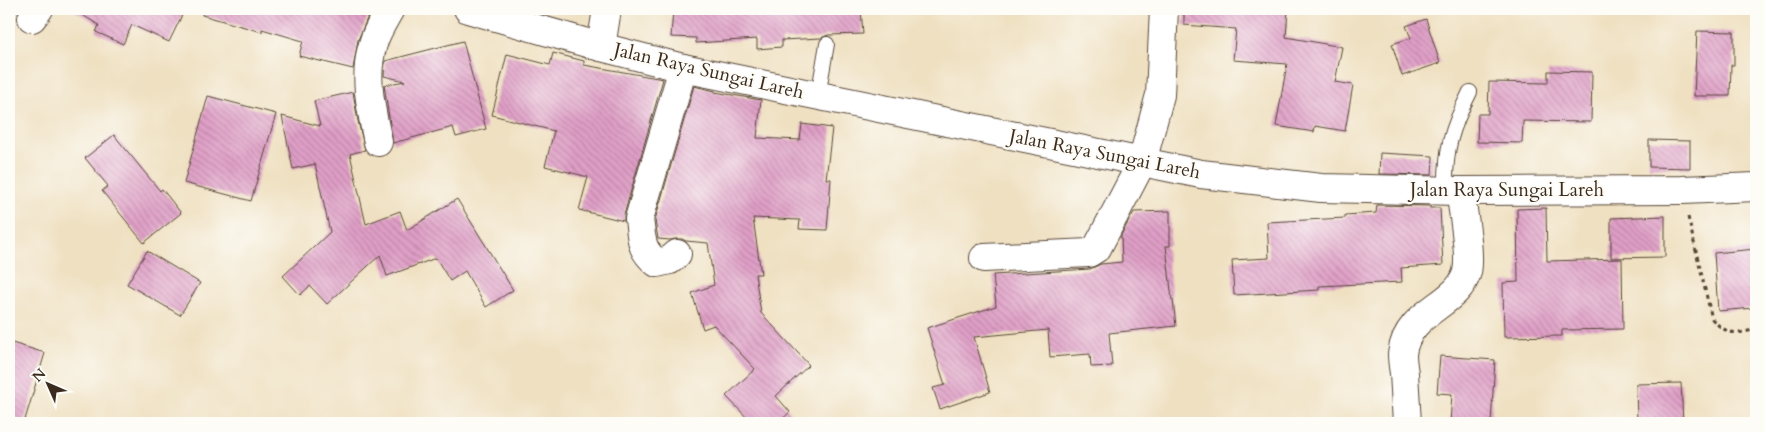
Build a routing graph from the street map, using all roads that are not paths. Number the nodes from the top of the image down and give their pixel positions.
1 (390, 9) edge
2 (468, 9) edge
3 (607, 9) edge
4 (1164, 9) edge
5 (827, 44) dead end
6 (601, 47) junction
7 (683, 68) junction
8 (1470, 92) dead end
9 (818, 96) junction
10 (378, 142) dead end
11 (1142, 162) junction
12 (1756, 186) edge
13 (1453, 191) junction
14 (677, 254) dead end
15 (984, 258) dead end
16 (1407, 423) edge

1 - 10 street
2 - 6 street, Jalan Raya Sungai Lareh
3 - 6 street
4 - 11 street
5 - 9 lane
6 - 7 street, Jalan Raya Sungai Lareh
7 - 9 street, Jalan Raya Sungai Lareh
7 - 14 street
8 - 13 lane
9 - 11 street, Jalan Raya Sungai Lareh
11 - 13 street, Jalan Raya Sungai Lareh
11 - 15 street
12 - 13 street, Jalan Raya Sungai Lareh
13 - 16 street

